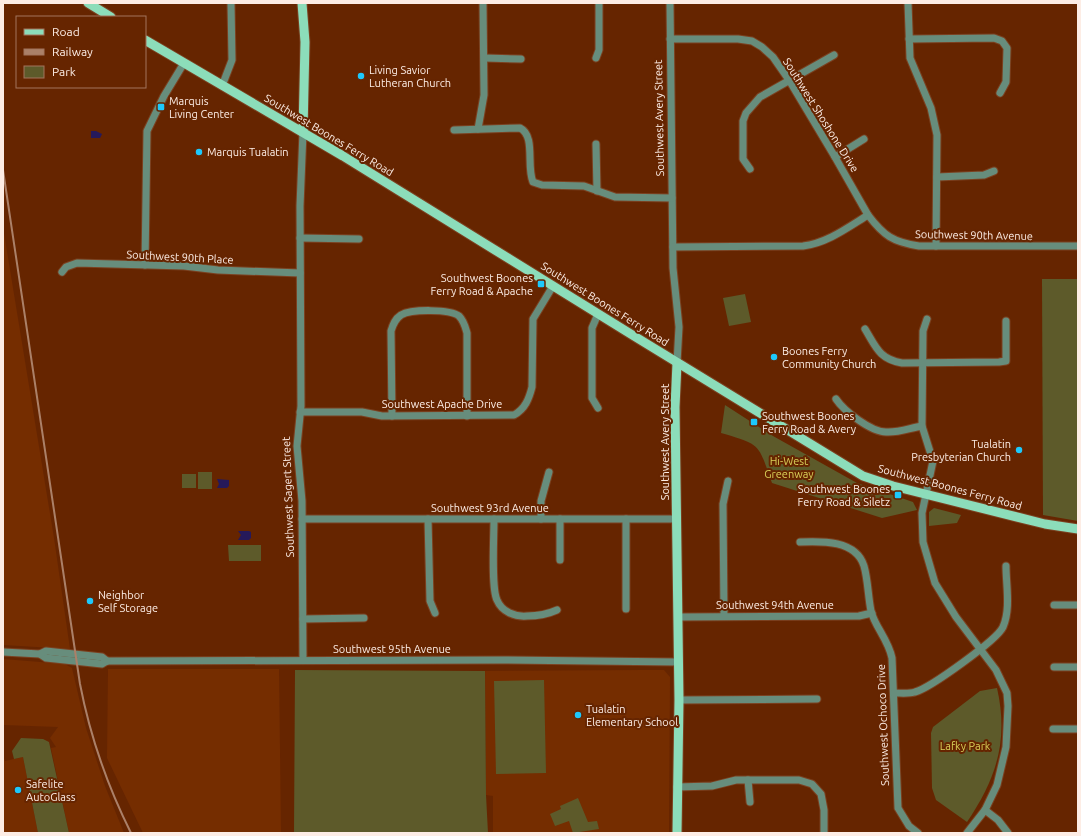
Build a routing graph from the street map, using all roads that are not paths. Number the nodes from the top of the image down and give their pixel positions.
1 (88, 3) edge
2 (231, 3) edge
3 (302, 3) edge
4 (483, 3) edge
5 (599, 3) edge
6 (670, 3) edge
7 (908, 3) edge
8 (109, 16) edge
9 (670, 39) junction
10 (909, 39) junction
11 (146, 41) edge
12 (834, 54) dead end
13 (485, 58) junction
14 (596, 58) dead end
15 (521, 59) dead end
16 (184, 63) junction
17 (789, 80) junction
18 (222, 86) junction
19 (1000, 93) dead end
20 (478, 129) junction
21 (454, 130) dead end
22 (303, 132) junction
23 (864, 139) dead end
24 (596, 144) dead end
25 (835, 157) junction
26 (750, 169) dead end
27 (994, 171) dead end
28 (937, 177) junction
29 (597, 191) junction
30 (672, 198) junction
31 (868, 215) junction
32 (300, 238) junction
33 (359, 239) dead end
34 (936, 246) junction
35 (1078, 246) edge
36 (673, 247) junction
37 (145, 265) junction
38 (62, 272) dead end
39 (300, 272) junction
40 (553, 286) junction
41 (598, 314) junction
42 (927, 319) dead end
43 (1006, 321) dead end
44 (865, 329) dead end
45 (678, 363) junction
46 (922, 363) junction
47 (836, 399) dead end
48 (598, 408) dead end
49 (300, 412) junction
50 (392, 416) junction
51 (468, 416) junction
52 (922, 426) junction
53 (549, 472) dead end
54 (728, 481) dead end
55 (925, 493) junction
56 (302, 519) junction
57 (428, 519) junction
58 (494, 519) junction
59 (541, 519) junction
60 (560, 519) junction
61 (626, 519) junction
62 (677, 519) junction
63 (1078, 529) edge
64 (800, 542) dead end
65 (560, 560) dead end
66 (1006, 566) dead end
67 (1054, 605) dead end
68 (1078, 605) edge
69 (626, 609) dead end
70 (557, 610) dead end
71 (435, 613) dead end
72 (872, 613) junction
73 (724, 616) junction
74 (678, 617) junction
75 (364, 618) dead end
76 (303, 619) junction
77 (980, 650) junction
78 (3, 652) edge
79 (303, 660) junction
80 (678, 662) junction
81 (1054, 667) dead end
82 (1078, 667) edge
83 (894, 693) junction
84 (817, 699) dead end
85 (679, 700) junction
86 (1053, 729) dead end
87 (1078, 729) edge
88 (748, 780) junction
89 (677, 787) junction
90 (750, 802) dead end
91 (985, 810) junction
92 (677, 833) edge
93 (824, 833) edge
94 (918, 833) edge
95 (967, 833) edge
96 (1008, 833) edge

1 - 8 main road
2 - 18 street
3 - 22 main road, Southwest Sagert Street
4 - 13 street
5 - 14 street
6 - 9 street, Southwest Avery Street
7 - 10 street
9 - 17 street, Southwest Shoshone Drive
9 - 30 street, Southwest Avery Street
10 - 19 street
10 - 28 street
11 - 16 main road, Southwest Boones Ferry Road
12 - 17 street
13 - 15 street
13 - 20 street
16 - 18 main road, Southwest Boones Ferry Road
16 - 37 street
17 - 25 street, Southwest Shoshone Drive
17 - 26 street
18 - 22 main road, Southwest Boones Ferry Road
20 - 21 street
20 - 29 street
22 - 32 street, Southwest Sagert Street
22 - 40 main road, Southwest Boones Ferry Road
23 - 25 street
24 - 29 street
25 - 31 street, Southwest Shoshone Drive
27 - 28 street
28 - 34 street
29 - 30 street
30 - 36 street, Southwest Avery Street
31 - 34 street, Southwest 90th Avenue
31 - 36 street
32 - 33 street
32 - 39 street, Southwest Sagert Street
34 - 35 street, Southwest 90th Avenue
36 - 45 street, Southwest Avery Street
37 - 38 street, Southwest 90th Place
37 - 39 street, Southwest 90th Place
39 - 49 street, Southwest Sagert Street
40 - 41 main road, Southwest Boones Ferry Road
40 - 51 street, Southwest Apache Drive
41 - 45 main road, Southwest Boones Ferry Road
41 - 48 street
42 - 46 street
43 - 46 street
44 - 46 street
45 - 55 main road, Southwest Boones Ferry Road
45 - 62 main road, Southwest Avery Street
46 - 52 street
47 - 52 street
49 - 50 street, Southwest Apache Drive
49 - 56 street, Southwest Sagert Street
50 - 51 street, Southwest Apache Drive
50 - 51 street
52 - 55 street
53 - 59 street
54 - 73 street
55 - 63 main road, Southwest Boones Ferry Road
55 - 77 street
56 - 57 street, Southwest 93rd Avenue
56 - 76 street, Southwest Sagert Street
57 - 58 street, Southwest 93rd Avenue
57 - 71 street
58 - 59 street, Southwest 93rd Avenue
58 - 70 street
59 - 60 street, Southwest 93rd Avenue
60 - 61 street, Southwest 93rd Avenue
60 - 65 street
61 - 62 street, Southwest 93rd Avenue
61 - 69 street
62 - 74 main road, Southwest Avery Street
64 - 72 street, Southwest Ochoco Drive
66 - 77 street
67 - 68 street
72 - 73 street, Southwest 94th Avenue
72 - 83 street, Southwest Ochoco Drive
73 - 74 street, Southwest 94th Avenue
74 - 80 main road, Southwest Avery Street
75 - 76 street
76 - 79 street, Southwest Sagert Street
77 - 83 street
77 - 91 street
78 - 79 street, Southwest 95th Avenue
79 - 80 street, Southwest 95th Avenue
80 - 85 main road, Southwest Avery Street
81 - 82 street
83 - 94 street, Southwest Ochoco Drive
84 - 85 street
85 - 89 main road, Southwest Avery Street
86 - 87 street
88 - 89 street
88 - 90 street
88 - 93 street
89 - 92 main road, Southwest Avery Street
91 - 95 street
91 - 96 street

